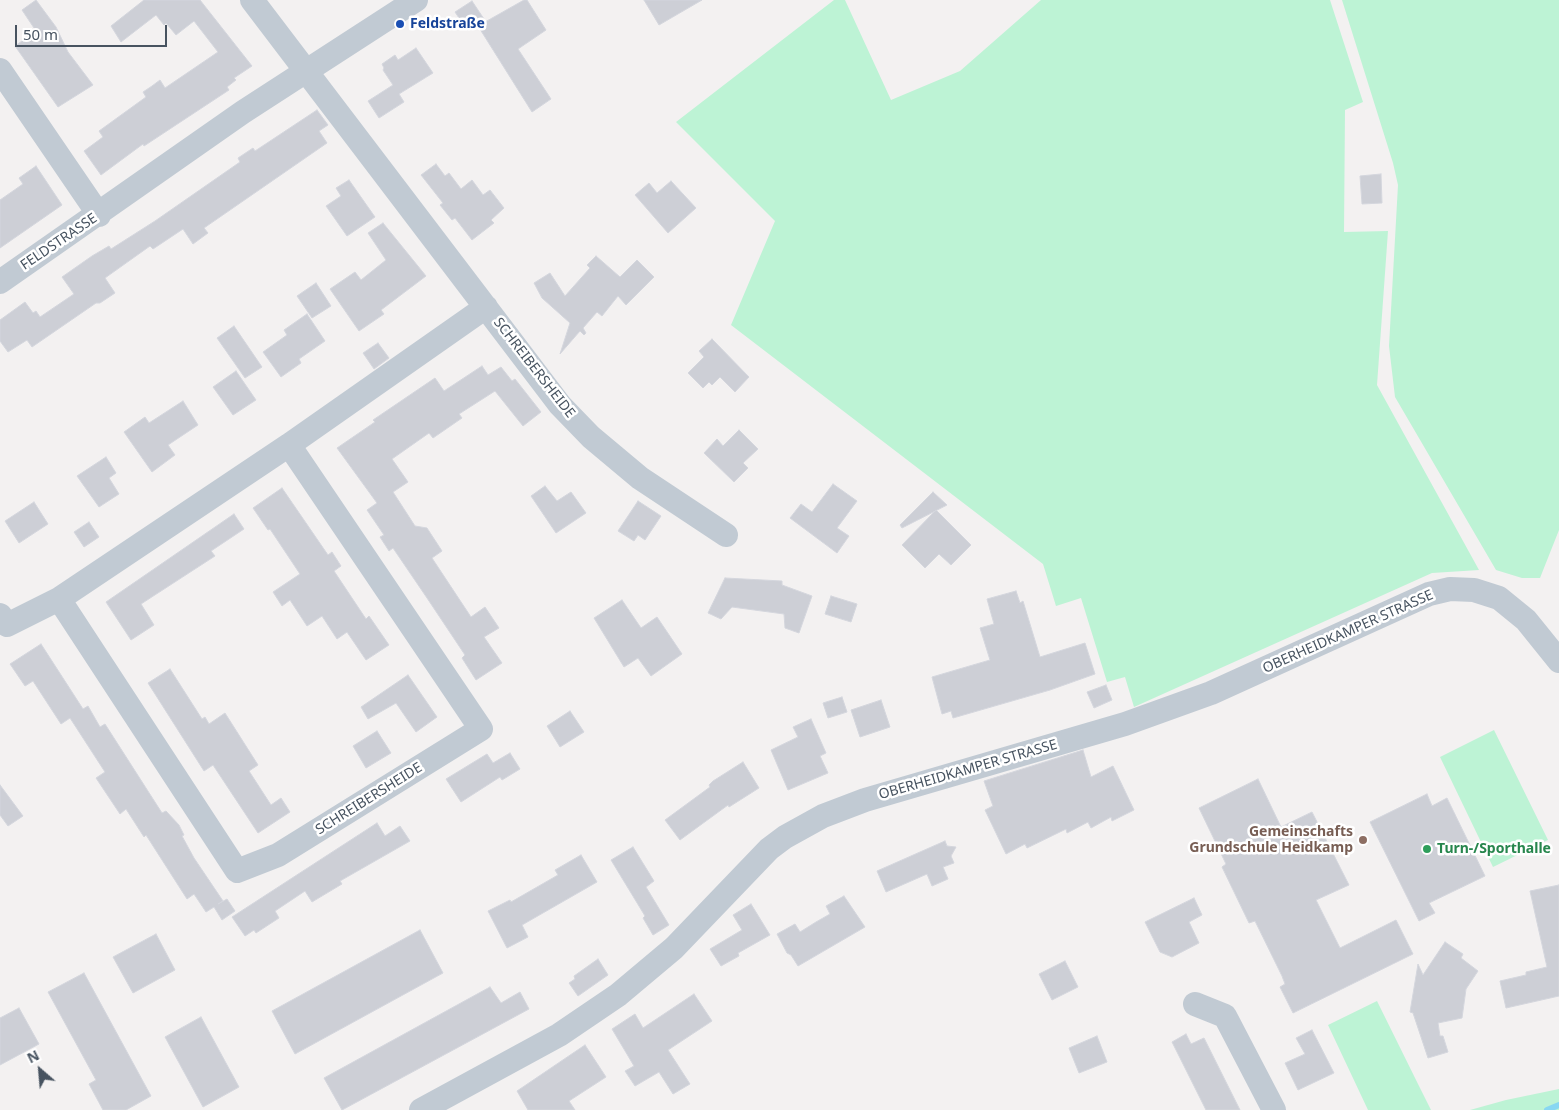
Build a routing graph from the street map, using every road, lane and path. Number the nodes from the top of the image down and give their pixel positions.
1 (252, 0) edge
2 (416, 0) edge
3 (306, 69) junction
4 (0, 70) edge
5 (99, 215) junction
6 (0, 282) edge
7 (486, 307) junction
8 (289, 444) junction
9 (726, 535) dead end
10 (59, 599) junction
11 (0, 615) edge
12 (1559, 661) edge
13 (1195, 1004) dead end
14 (422, 1110) edge
15 (1274, 1110) edge

1 - 3 street, SCHREIBERSHEIDE
2 - 3 street, FELDSTRASSE
3 - 5 street, FELDSTRASSE
3 - 7 street, SCHREIBERSHEIDE
4 - 5 street
5 - 6 street, FELDSTRASSE
7 - 8 street, SCHREIBERSHEIDE
7 - 9 street, SCHREIBERSHEIDE
8 - 10 street, SCHREIBERSHEIDE
8 - 10 street, SCHREIBERSHEIDE
10 - 11 street, SCHREIBERSHEIDE
12 - 14 street, OBERHEIDKAMPER STRASSE
13 - 15 street

